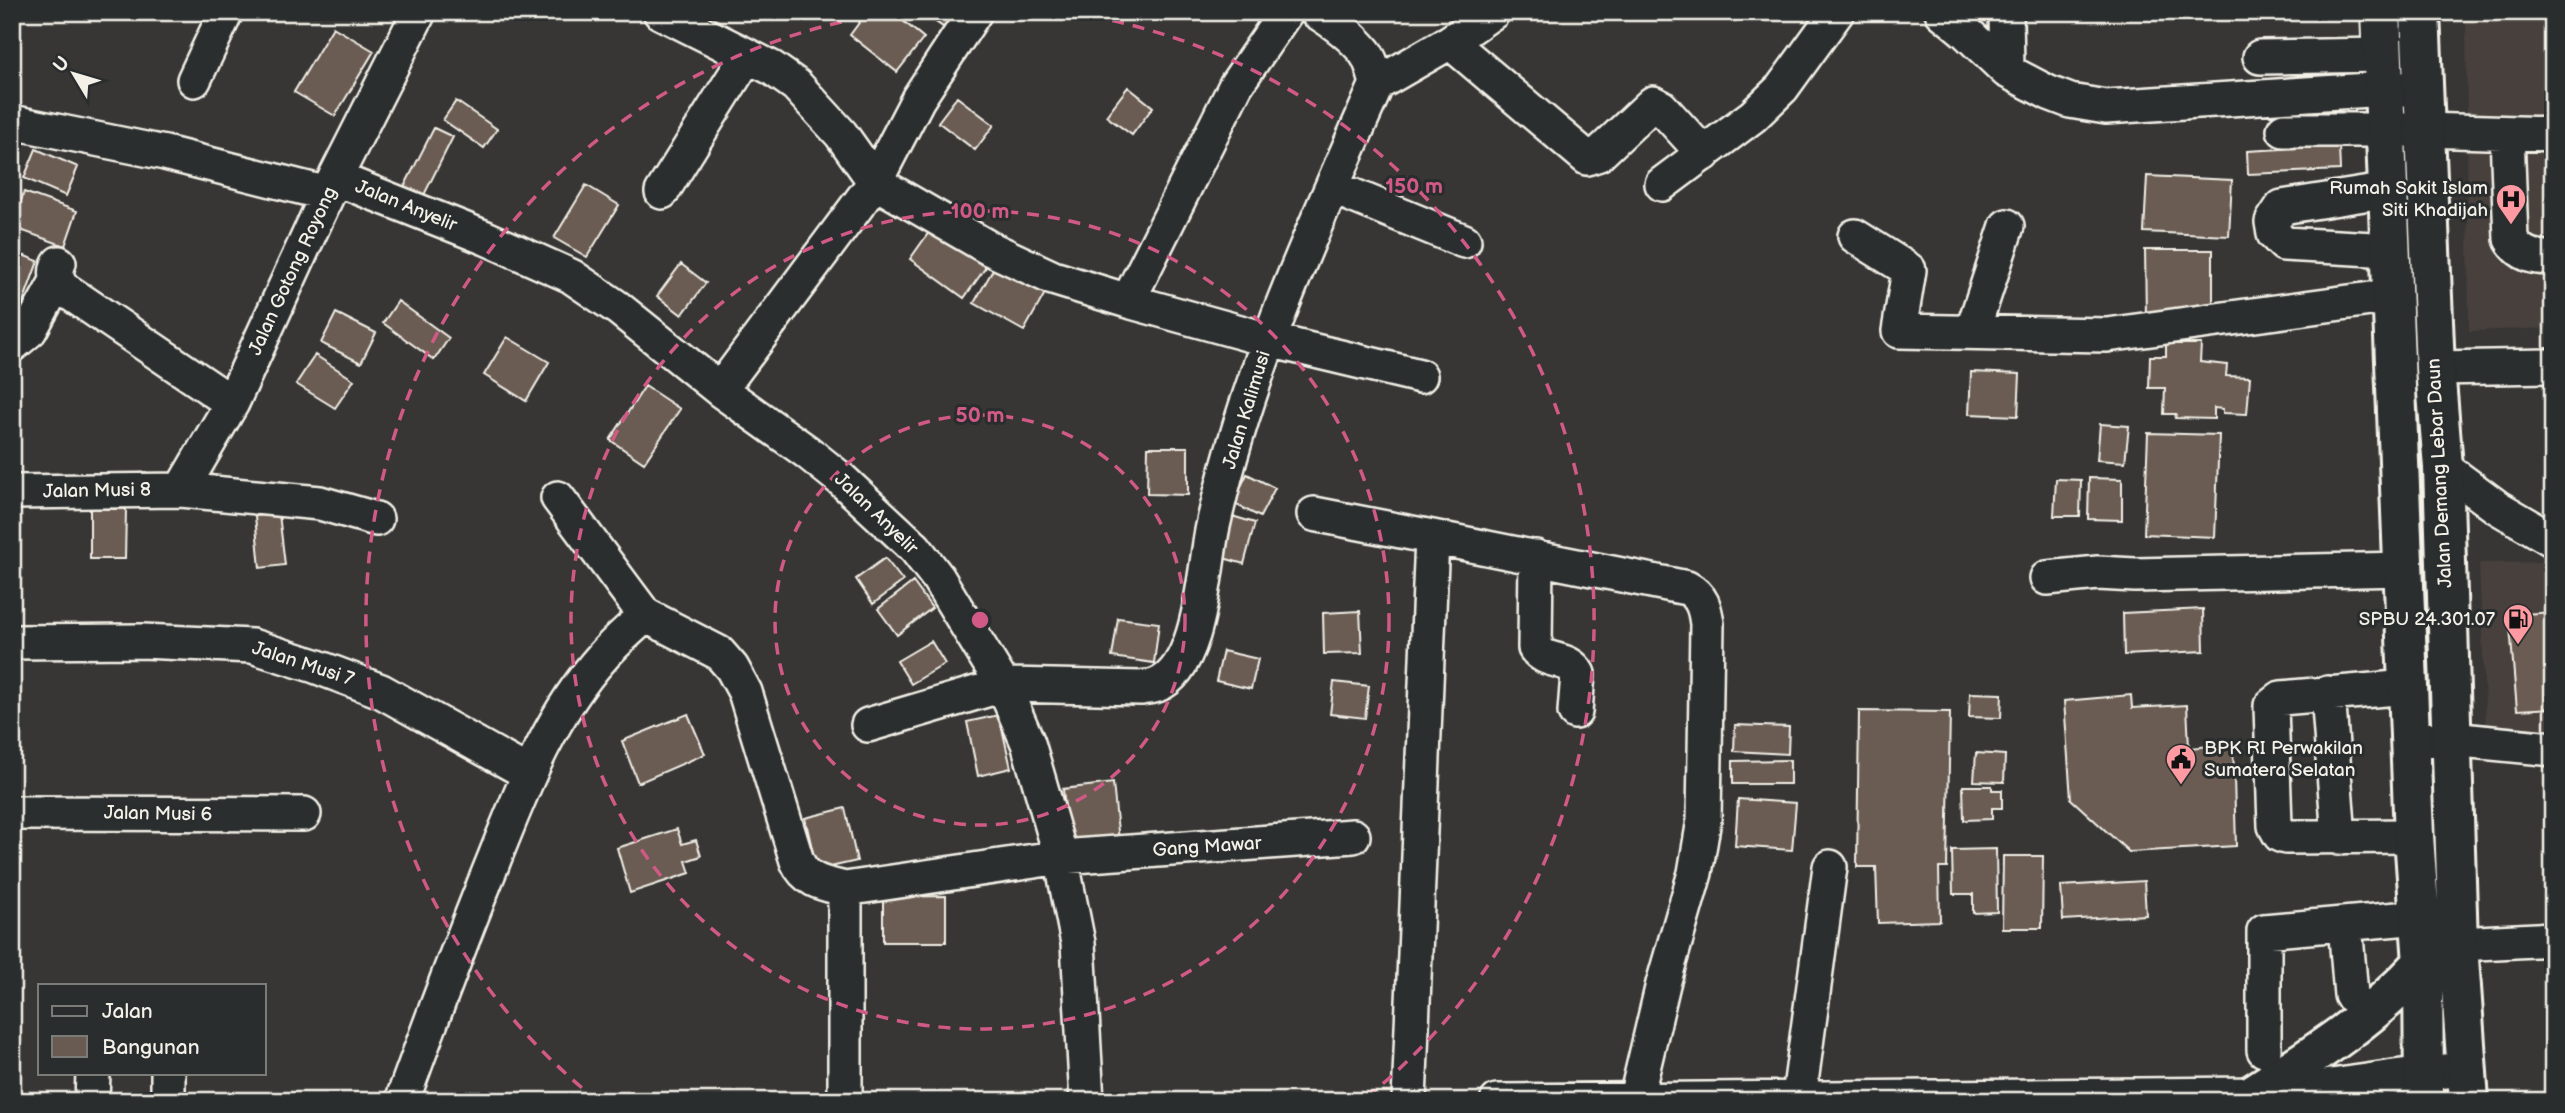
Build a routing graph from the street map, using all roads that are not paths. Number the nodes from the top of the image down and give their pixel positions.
1 (226, 12) edge
2 (419, 12) edge
3 (660, 12) edge
4 (975, 12) edge
5 (1286, 12) edge
6 (1317, 12) edge
7 (1493, 12) edge
8 (1837, 12) edge
9 (1942, 12) edge
10 (2006, 12) edge
11 (2381, 12) edge
12 (2420, 12) edge
13 (1450, 42) junction
14 (747, 56) junction
15 (2260, 57) dead end
16 (2007, 71) junction
17 (2384, 72) junction
18 (194, 80) dead end
19 (1377, 84) junction
20 (2423, 90) junction
21 (12, 122) edge
22 (2284, 130) dead end
23 (2424, 130) junction
24 (2386, 131) junction
25 (2507, 134) junction
26 (2553, 134) edge
27 (1703, 154) junction
28 (875, 182) junction
29 (1662, 184) dead end
30 (332, 186) junction
31 (1332, 187) junction
32 (2389, 190) junction
33 (662, 192) dead end
34 (2007, 226) dead end
35 (1855, 236) dead end
36 (1464, 241) dead end
37 (2391, 250) junction
38 (2553, 258) edge
39 (2393, 296) junction
40 (1128, 302) junction
41 (1972, 332) junction
42 (1269, 340) junction
43 (12, 345) edge
44 (2553, 366) edge
45 (2435, 368) junction
46 (1420, 376) dead end
47 (720, 390) junction
48 (232, 403) junction
49 (2443, 467) junction
50 (181, 490) junction
51 (12, 492) edge
52 (558, 498) dead end
53 (1314, 514) dead end
54 (376, 519) dead end
55 (1432, 537) junction
56 (2553, 540) edge
57 (1536, 557) junction
58 (2405, 569) junction
59 (2047, 578) dead end
60 (645, 615) junction
61 (12, 642) edge
62 (1003, 685) junction
63 (2408, 687) junction
64 (2329, 693) junction
65 (1575, 712) dead end
66 (868, 725) dead end
67 (2451, 739) junction
68 (2412, 740) junction
69 (2553, 749) edge
70 (528, 773) junction
71 (12, 813) edge
72 (304, 814) dead end
73 (2414, 835) junction
74 (1353, 836) dead end
75 (2339, 838) junction
76 (1061, 857) junction
77 (1830, 867) dead end
78 (845, 889) junction
79 (2420, 917) junction
80 (2346, 924) junction
81 (2553, 939) edge
82 (2458, 944) junction
83 (2423, 963) junction
84 (2351, 995) dead end
85 (2264, 1050) dead end
86 (93, 1074) edge
87 (168, 1074) edge
88 (2469, 1085) edge
89 (2424, 1086) edge
90 (2280, 1096) edge
91 (1799, 1097) junction
92 (1636, 1098) junction
93 (92, 1101) edge
94 (168, 1101) edge
95 (402, 1101) edge
96 (845, 1101) edge
97 (1087, 1101) edge
98 (1409, 1101) edge
99 (1497, 1101) edge

1 - 18 street
2 - 30 street, Jalan Gotong Royong
3 - 14 street
4 - 28 street
5 - 40 street
6 - 19 street
7 - 13 street
8 - 27 street
9 - 16 street
10 - 16 street
11 - 17 highway, Jalan Demang Lebar Daun
12 - 20 highway, Jalan Demang Lebar Daun
13 - 19 street
13 - 27 street
14 - 28 street
14 - 33 street
15 - 17 street
16 - 17 street
17 - 20 street
17 - 24 highway, Jalan Demang Lebar Daun
19 - 31 street, Jalan Kalimusi
20 - 23 highway, Jalan Demang Lebar Daun
21 - 30 street, Jalan Anyelir
22 - 24 street
23 - 24 street
23 - 25 street
23 - 45 highway, Jalan Demang Lebar Daun
24 - 32 highway, Jalan Demang Lebar Daun
25 - 26 street
25 - 38 street
27 - 29 street
28 - 40 street
28 - 47 street
30 - 47 street, Jalan Anyelir
30 - 48 street, Jalan Gotong Royong
31 - 36 street
31 - 42 street, Jalan Kalimusi
32 - 37 highway, Jalan Demang Lebar Daun
32 - 37 street
34 - 41 street
35 - 41 street
37 - 39 highway, Jalan Demang Lebar Daun
39 - 41 street
39 - 58 highway, Jalan Demang Lebar Daun
40 - 42 street
42 - 46 street
42 - 62 street, Jalan Kalimusi
43 - 48 street
44 - 45 street
45 - 49 highway, Jalan Demang Lebar Daun
47 - 62 street, Jalan Anyelir
48 - 50 street, Jalan Gotong Royong
49 - 56 street
49 - 67 highway, Jalan Demang Lebar Daun
50 - 51 street, Jalan Musi 8
50 - 54 street, Jalan Musi 8
52 - 60 street
53 - 55 street
55 - 57 street
55 - 98 street
57 - 65 street
57 - 92 street
58 - 59 street
58 - 63 highway, Jalan Demang Lebar Daun
60 - 70 street
60 - 78 street
61 - 70 street, Jalan Musi 7
62 - 66 street, Jalan Kalimusi
62 - 76 street, Jalan Anyelir
63 - 64 street
63 - 68 highway, Jalan Demang Lebar Daun
64 - 75 street
64 - 75 street
67 - 68 street
67 - 69 street
67 - 82 highway, Jalan Demang Lebar Daun
68 - 73 highway, Jalan Demang Lebar Daun
70 - 95 street
71 - 72 street, Jalan Musi 6
73 - 75 street
73 - 79 highway, Jalan Demang Lebar Daun
74 - 76 street, Gang Mawar
76 - 78 street, Gang Mawar
76 - 97 street, Jalan Anyelir
77 - 91 street
78 - 96 street
79 - 80 street
79 - 83 highway, Jalan Demang Lebar Daun
80 - 84 street
80 - 85 street
81 - 82 street
82 - 88 highway, Jalan Demang Lebar Daun
83 - 89 highway, Jalan Demang Lebar Daun
83 - 90 highway
86 - 93 street
87 - 94 street
88 - 89 street
89 - 90 street
90 - 91 street
91 - 92 street
92 - 99 street

